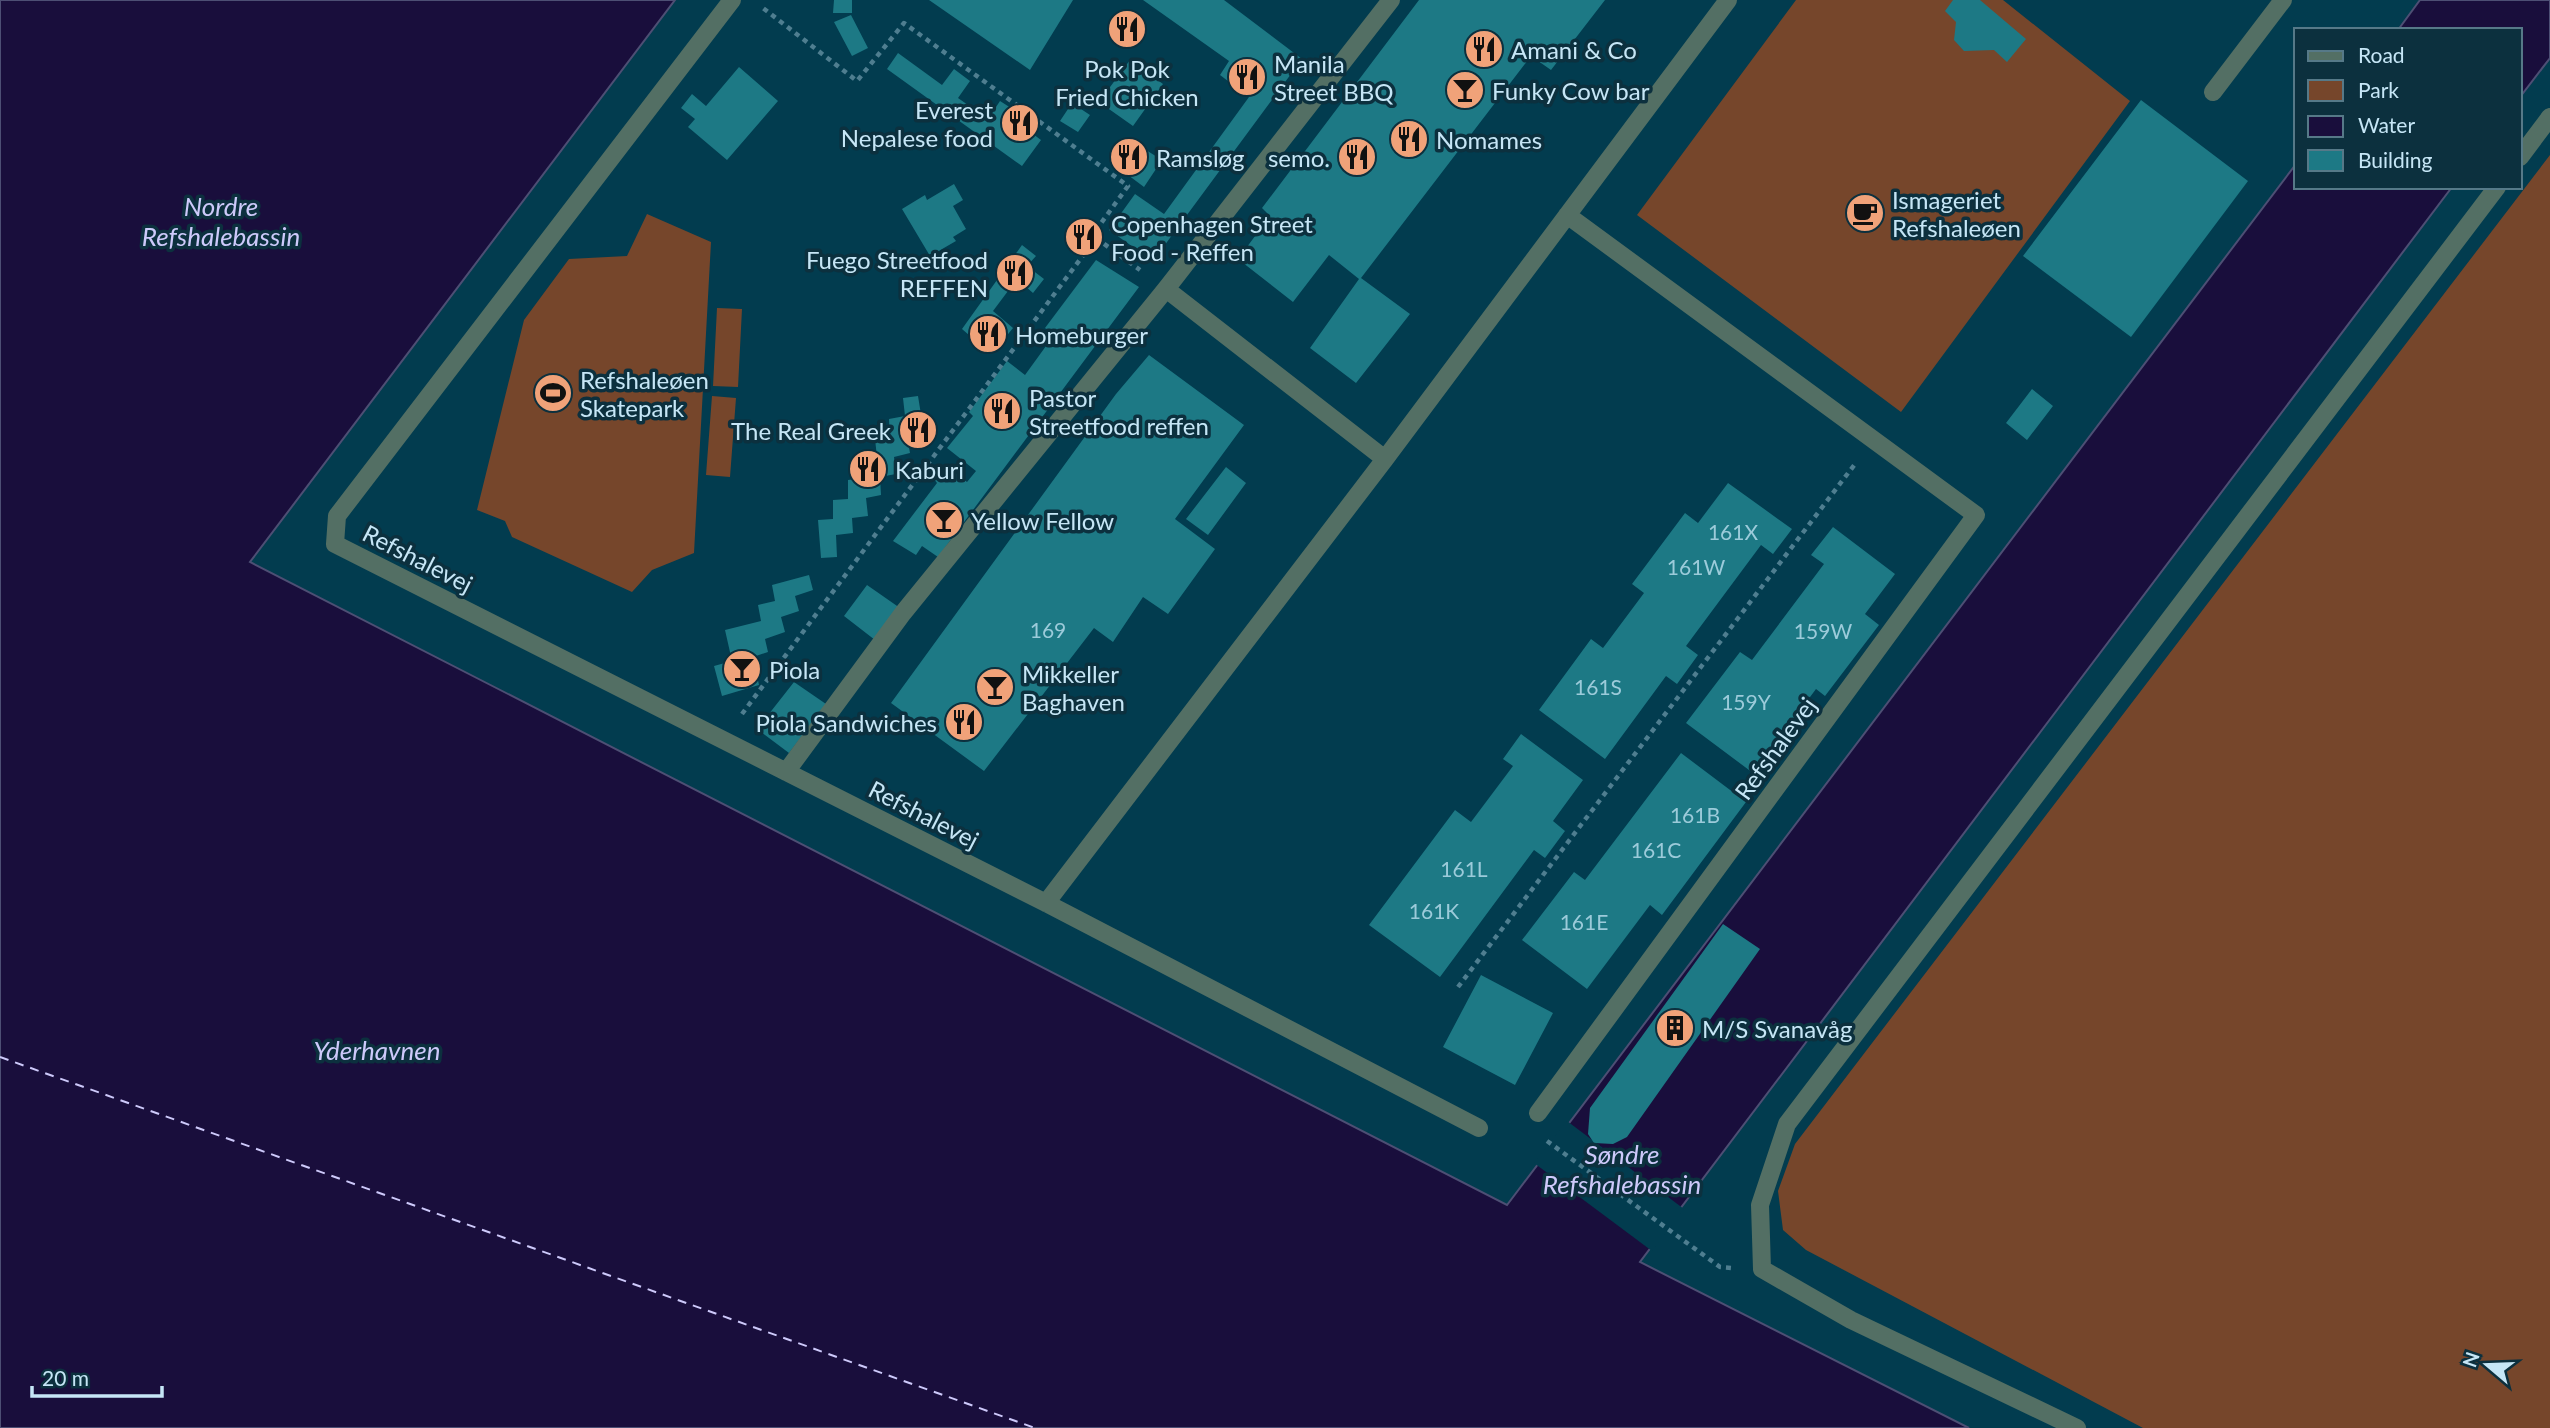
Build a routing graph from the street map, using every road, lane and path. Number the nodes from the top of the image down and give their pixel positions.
1 (732, 0) edge
2 (752, 0) edge
3 (1391, 0) edge
4 (1728, 0) edge
5 (2283, 0) edge
6 (2213, 92) dead end
7 (2550, 117) edge
8 (2522, 154) edge
9 (2495, 189) edge
10 (1567, 215) junction
11 (1096, 237) junction
12 (1166, 289) junction
13 (1873, 440) junction
14 (1385, 459) junction
15 (723, 740) junction
16 (786, 772) junction
17 (1046, 903) junction
18 (1458, 987) dead end
19 (1538, 1113) dead end
20 (1479, 1128) dead end
21 (1542, 1137) dead end
22 (1720, 1267) dead end
23 (2077, 1428) edge

1 - 15 lane, Refshalevej
2 - 11 path
3 - 12 lane
4 - 10 lane
5 - 6 lane
7 - 8 lane
9 - 23 lane
10 - 13 lane, Refshalevej
10 - 14 lane
11 - 12 path
11 - 15 path
12 - 14 lane
12 - 16 lane
13 - 18 path
13 - 19 lane, Refshalevej
14 - 17 lane
15 - 16 lane, Refshalevej
16 - 17 lane, Refshalevej
17 - 20 lane, Refshalevej
21 - 22 path

